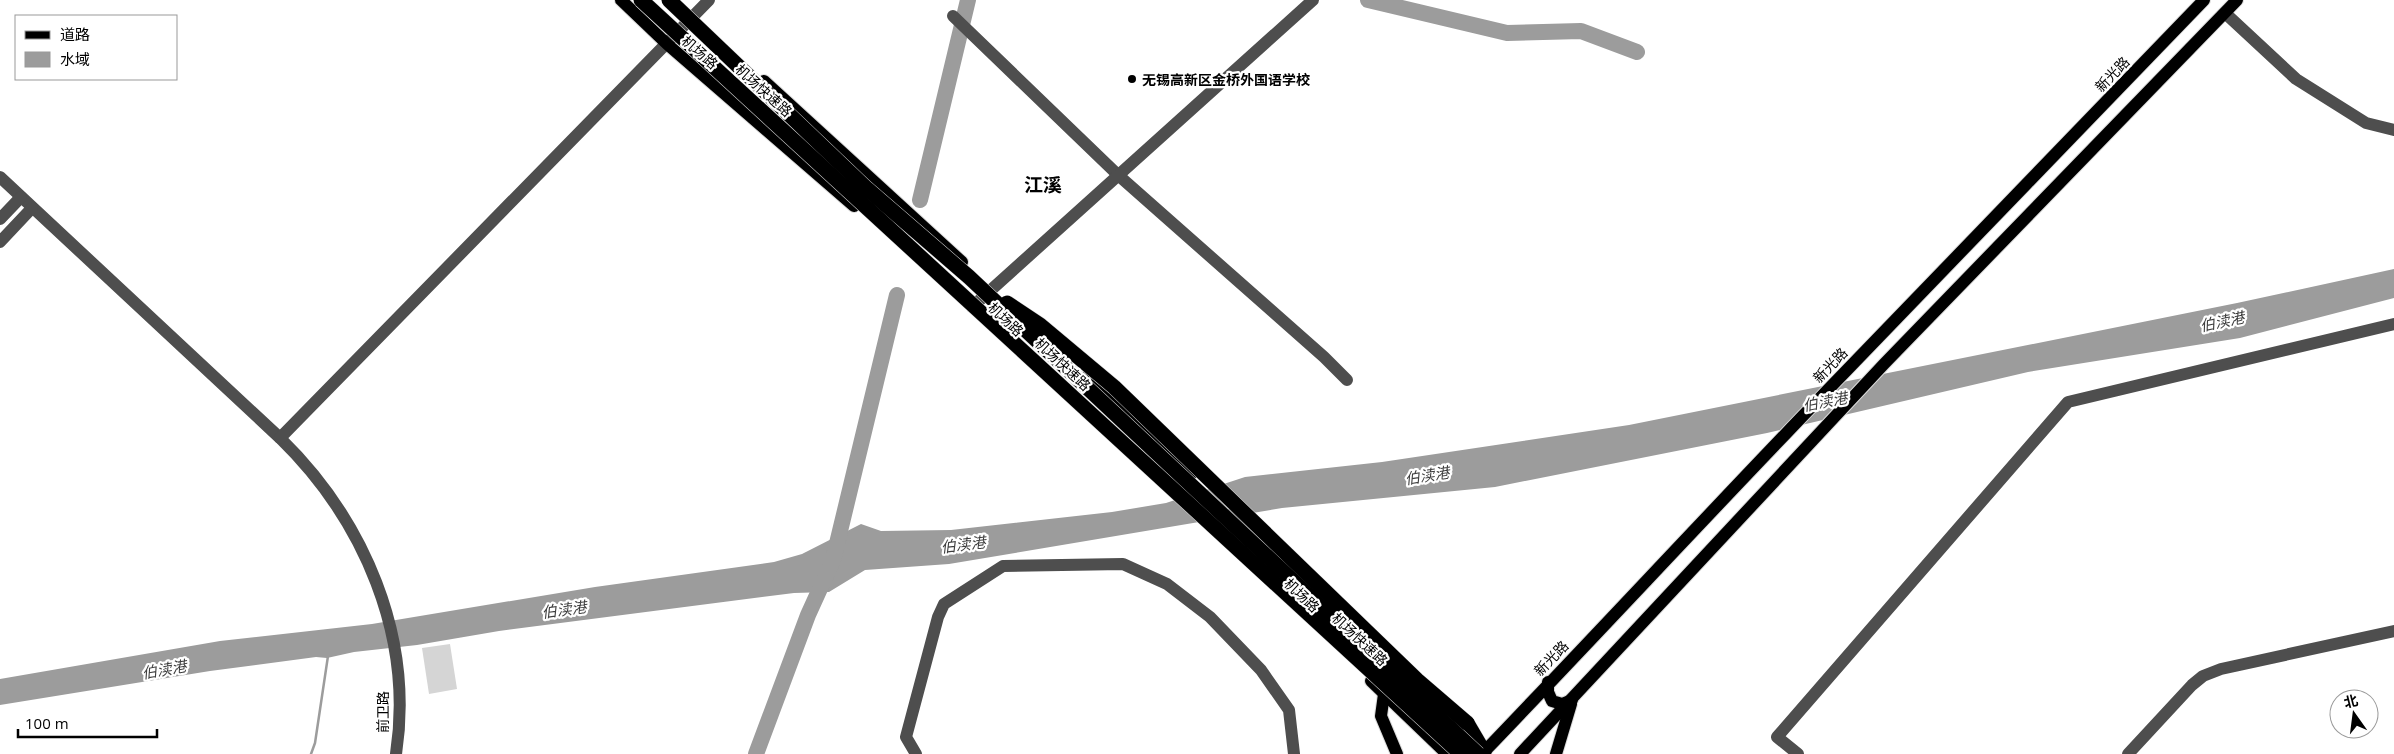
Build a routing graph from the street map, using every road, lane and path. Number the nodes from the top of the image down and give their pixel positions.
1 (621, 0) edge
2 (641, 0) edge
3 (669, 0) edge
4 (676, 0) edge
5 (709, 0) edge
6 (1313, 0) edge
7 (2204, 0) edge
8 (2237, 0) edge
9 (2225, 13) junction
10 (693, 16) junction
11 (953, 16) dead end
12 (667, 44) junction
13 (2394, 130) edge
14 (1118, 175) junction
15 (0, 177) edge
16 (21, 197) junction
17 (32, 208) junction
18 (0, 219) edge
19 (0, 242) edge
20 (969, 277) junction
21 (992, 289) junction
22 (972, 307) junction
23 (2394, 324) edge
24 (1347, 380) dead end
25 (280, 438) junction
26 (2394, 631) edge
27 (1548, 682) junction
28 (1384, 694) junction
29 (1572, 700) junction
30 (1483, 753) edge
31 (396, 754) edge
32 (916, 754) edge
33 (1294, 754) edge
34 (1397, 754) edge
35 (1447, 754) edge
36 (1461, 754) edge
37 (1520, 754) edge
38 (1556, 754) edge
39 (1798, 754) edge
40 (2128, 754) edge

1 - 12 main road, 机场路
2 - 36 highway, 机场快速路, bridge
3 - 20 highway, 机场快速路, bridge
4 - 10 main road, 机场路
5 - 10 street
6 - 14 street
7 - 27 main road, 新光路
8 - 9 main road
9 - 13 street
9 - 29 main road
10 - 12 street
10 - 21 main road, 机场路
11 - 14 street
12 - 22 main road, 机场路
12 - 25 street
14 - 21 street
14 - 24 street
15 - 16 street, 前卫路
16 - 17 street, 前卫路
16 - 18 street
17 - 19 street
17 - 25 street, 前卫路
20 - 30 highway, 机场快速路, bridge
20 - 30 highway, bridge
21 - 22 street
21 - 30 main road, 机场路
22 - 28 main road, 机场路
23 - 39 street
25 - 31 street, 前卫路
26 - 40 street
27 - 29 main road
27 - 30 main road, 新光路
28 - 34 main road
28 - 35 main road, 机场路
29 - 37 main road
29 - 38 main road
32 - 33 street

